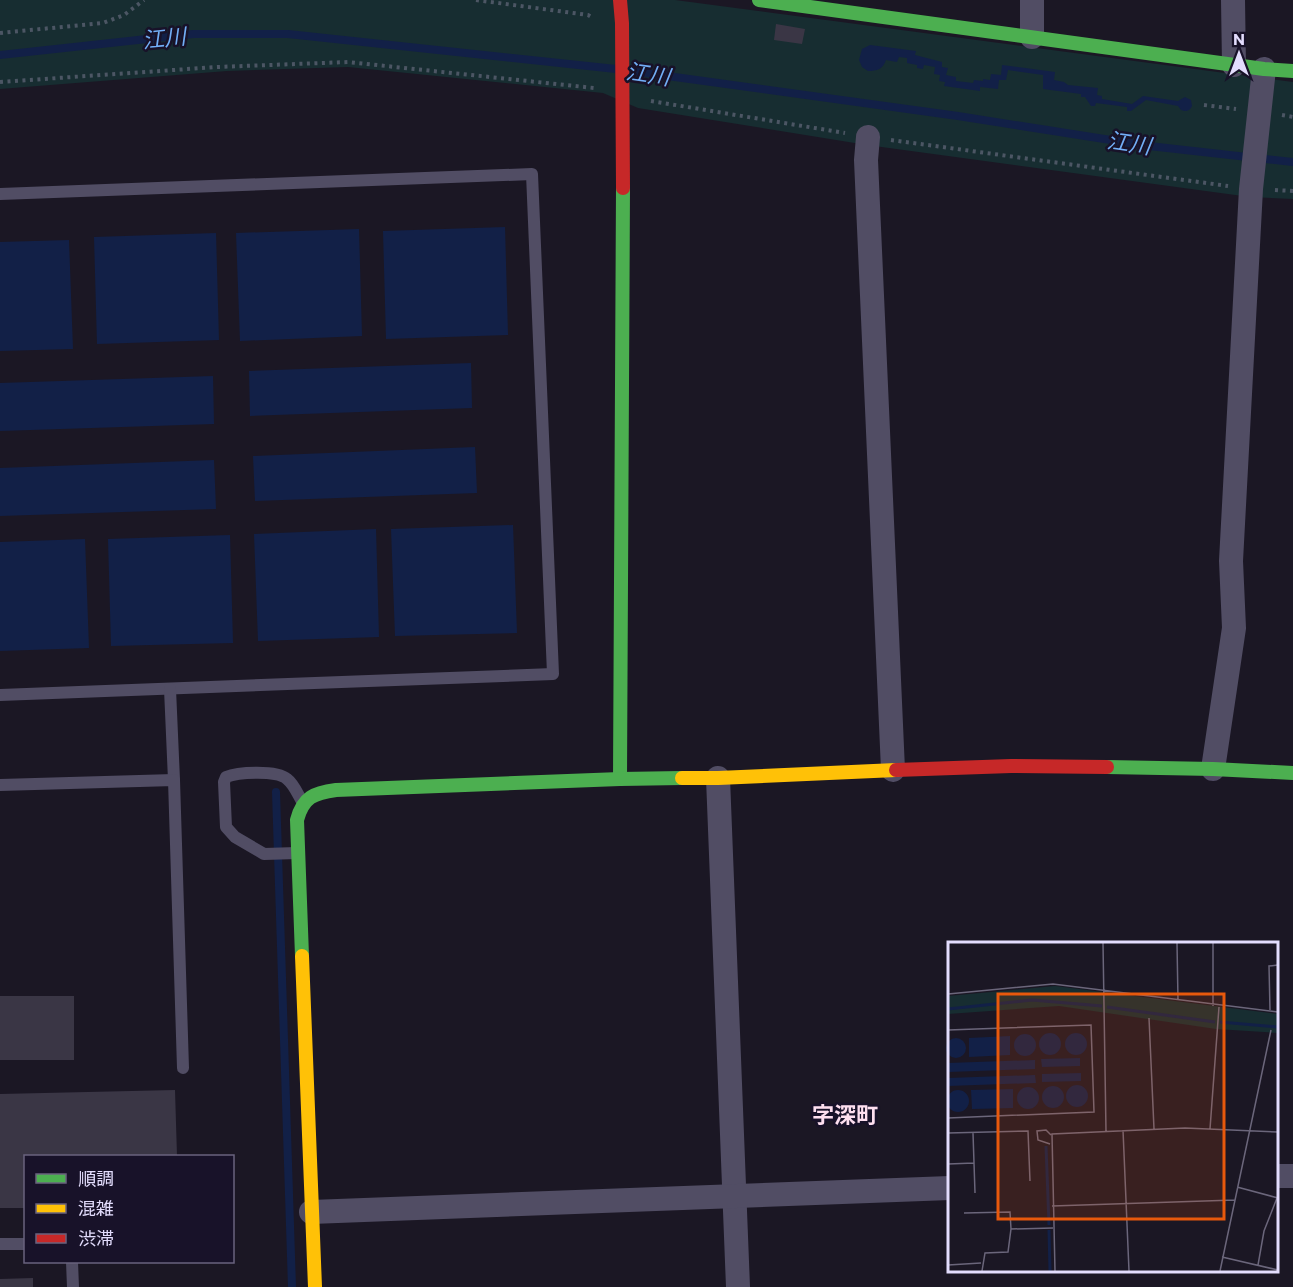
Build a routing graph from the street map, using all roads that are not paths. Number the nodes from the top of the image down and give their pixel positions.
1 (620, 0) edge
2 (759, 0) edge
3 (1032, 0) edge
4 (1233, 0) edge
5 (1032, 37) junction
6 (1234, 64) junction
7 (1264, 69) junction
8 (1293, 71) edge
9 (868, 137) dead end
10 (0, 194) edge
11 (170, 689) junction
12 (0, 695) edge
13 (893, 770) junction
14 (1214, 770) junction
15 (1293, 773) edge
16 (718, 778) junction
17 (620, 779) junction
18 (174, 780) junction
19 (0, 785) edge
20 (303, 802) junction
21 (298, 853) junction
22 (183, 1068) dead end
23 (948, 1188) edge
24 (735, 1196) junction
25 (312, 1212) junction
26 (0, 1244) edge
27 (24, 1244) edge
28 (72, 1263) edge
29 (73, 1287) edge
30 (315, 1287) edge
31 (738, 1287) edge

1 - 17 street
2 - 5 street
3 - 5 street
4 - 6 street
5 - 6 street
6 - 7 street
7 - 8 street
7 - 14 street
9 - 13 street
10 - 11 lane
11 - 12 lane
11 - 18 lane
13 - 14 street
13 - 16 street
14 - 15 street
16 - 17 street
16 - 24 street
17 - 20 street
18 - 19 lane
18 - 22 lane
20 - 21 street
20 - 21 lane
21 - 25 street
23 - 24 street
24 - 25 street
24 - 31 street
25 - 30 street
26 - 27 lane
28 - 29 lane

